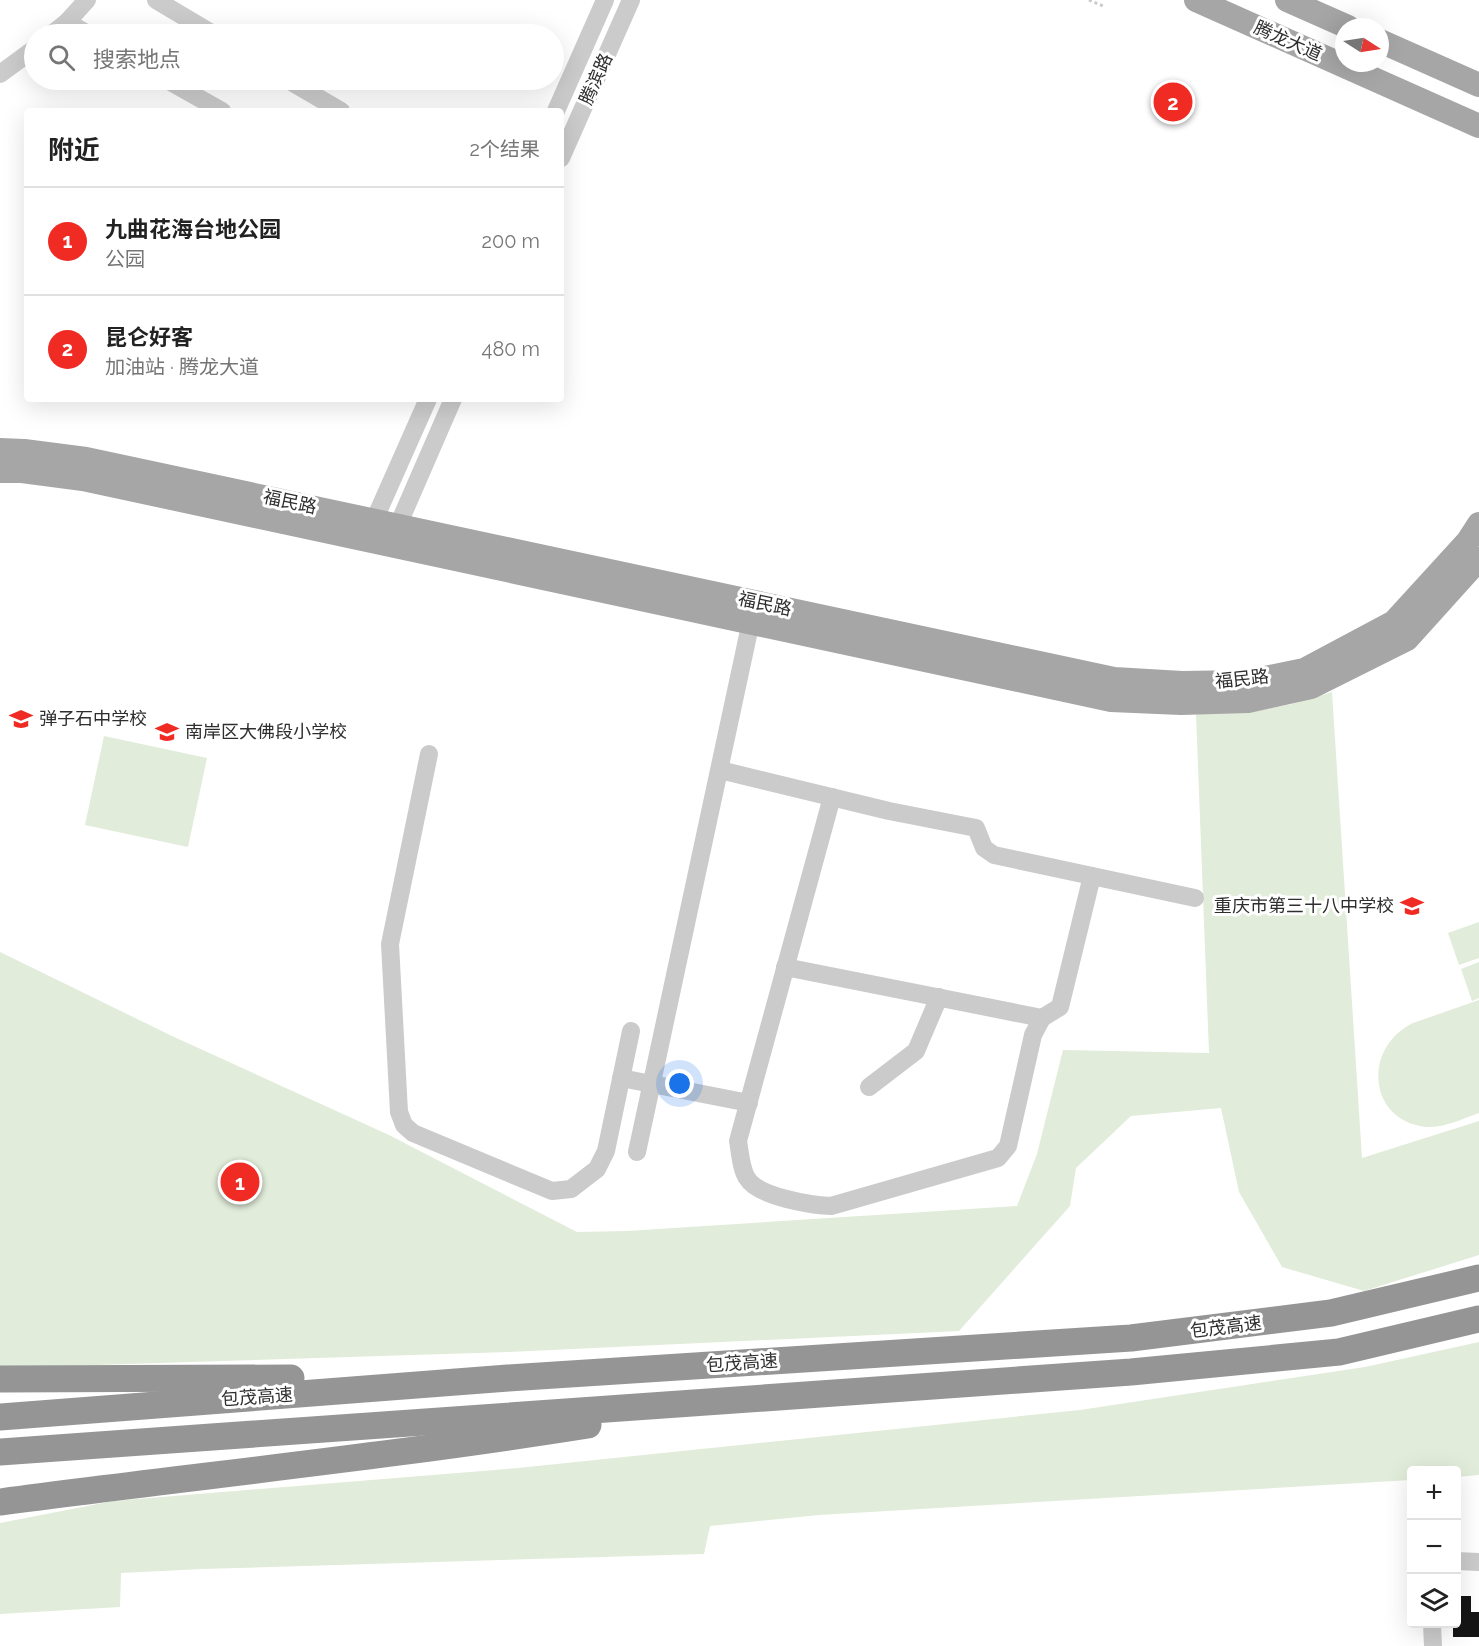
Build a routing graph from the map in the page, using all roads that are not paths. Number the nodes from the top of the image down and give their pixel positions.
1 (87, 0) edge
2 (156, 0) edge
3 (605, 0) edge
4 (631, 0) edge
5 (1196, 0) edge
6 (1287, 0) edge
7 (1335, 21) edge
8 (67, 22) junction
9 (64, 24) edge
10 (70, 24) edge
11 (196, 24) edge
12 (1389, 45) edge
13 (24, 56) edge
14 (0, 74) edge
15 (1479, 85) edge
16 (185, 90) edge
17 (305, 90) edge
18 (217, 108) edge
19 (336, 108) edge
20 (557, 108) edge
21 (1479, 126) edge
22 (564, 151) edge
23 (427, 402) edge
24 (451, 402) edge
25 (0, 450) edge
26 (0, 471) edge
27 (1479, 524) edge
28 (382, 532) junction
29 (1479, 560) edge
30 (753, 612) junction
31 (429, 754) dead end
32 (720, 770) junction
33 (832, 797) junction
34 (1092, 876) junction
35 (1195, 898) dead end
36 (785, 967) junction
37 (939, 997) junction
38 (1042, 1018) junction
39 (631, 1031) dead end
40 (621, 1078) junction
41 (651, 1083) junction
42 (869, 1088) dead end
43 (749, 1103) junction
44 (637, 1152) dead end
45 (1479, 1278) edge
46 (1479, 1318) edge
47 (508, 1378) junction
48 (0, 1379) edge
49 (776, 1396) junction
50 (0, 1417) edge
51 (0, 1452) edge
52 (67, 1493) junction
53 (0, 1502) edge
54 (0, 1509) edge
55 (1461, 1561) edge
56 (1479, 1562) edge
57 (1432, 1628) edge
58 (1433, 1646) edge

1 - 8 street
2 - 11 street
3 - 20 street, 腾滨路
4 - 22 street, 腾滨路
5 - 21 main road, 腾龙大道
6 - 7 main road, 腾龙大道
8 - 9 street
8 - 10 street
12 - 15 main road
13 - 14 street
16 - 18 street
17 - 19 street
23 - 28 street
24 - 28 street
25 - 28 main road, 福民路
26 - 28 main road, 福民路
27 - 30 main road, 福民路
28 - 30 main road, 福民路
29 - 30 main road, 福民路
30 - 32 street
31 - 40 street
32 - 33 street
32 - 41 street
33 - 34 street
33 - 36 street
34 - 35 street
34 - 38 street
36 - 37 street
36 - 43 street
37 - 38 street
37 - 42 street
38 - 43 street
39 - 40 street
40 - 41 street
41 - 43 street
41 - 44 street
45 - 47 highway, 包茂高速
46 - 49 highway, 包茂高速
47 - 48 highway
47 - 50 highway, 包茂高速
49 - 51 highway, 包茂高速
49 - 52 highway
52 - 53 highway
52 - 54 highway
55 - 56 street
57 - 58 street

